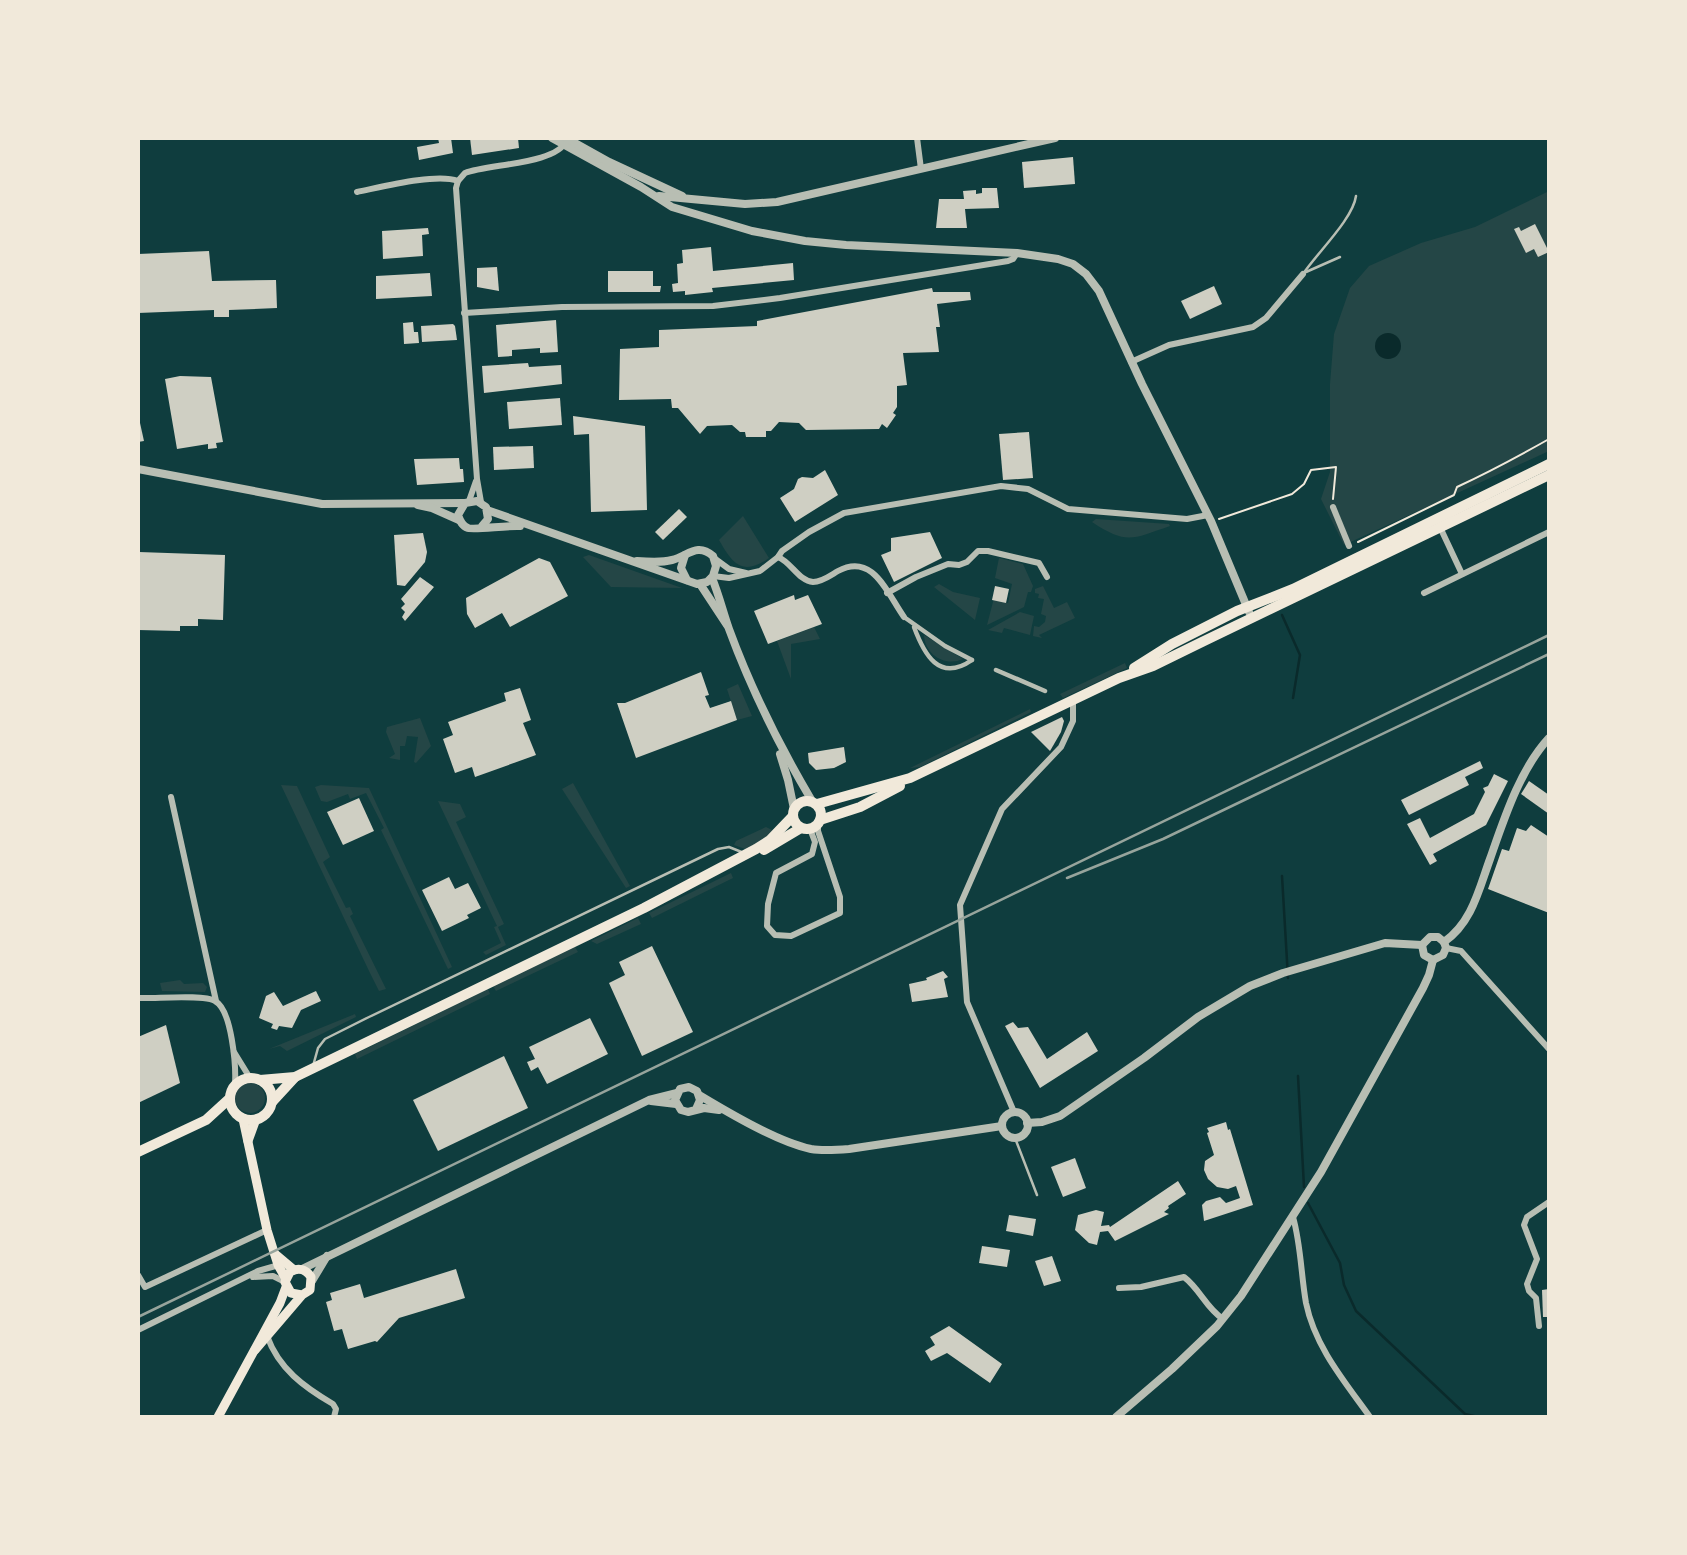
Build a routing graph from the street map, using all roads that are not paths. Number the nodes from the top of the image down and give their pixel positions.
1 (552, 138) edge
2 (917, 138) edge
3 (1055, 138) edge
4 (565, 142) edge
5 (921, 169) junction
6 (458, 181) junction
7 (357, 191) dead end
8 (1356, 195) dead end
9 (656, 196) junction
10 (684, 198) junction
11 (691, 214) junction
12 (1017, 253) junction
13 (1340, 257) dead end
14 (1303, 274) junction
15 (464, 313) junction
16 (1131, 362) junction
17 (1549, 464) edge
18 (138, 469) edge
19 (1549, 475) edge
20 (477, 479) junction
21 (467, 502) junction
22 (481, 502) junction
23 (409, 503) junction
24 (1333, 507) road end
25 (487, 510) junction
26 (459, 520) junction
27 (1210, 520) junction
28 (1438, 523) junction
29 (482, 526) junction
30 (528, 526) junction
31 (1549, 532) edge
32 (1349, 546) road end
33 (685, 555) junction
34 (778, 557) junction
35 (714, 558) junction
36 (638, 561) junction
37 (751, 574) junction
38 (1462, 574) junction
39 (713, 577) junction
40 (1047, 577) dead end
41 (687, 580) junction
42 (700, 584) junction
43 (887, 593) junction
44 (1424, 593) dead end
45 (715, 597) junction
46 (1248, 607) junction
47 (904, 617) joint
48 (1246, 621) junction
49 (915, 626) junction
50 (996, 670) dead end
51 (1119, 678) junction
52 (1045, 691) dead end
53 (1073, 701) junction
54 (768, 718) junction
55 (1549, 738) edge
56 (910, 778) junction
57 (171, 797) dead end
58 (814, 803) junction
59 (793, 813) junction
60 (812, 825) junction
61 (747, 854) junction
62 (644, 908) junction
63 (1422, 945) junction
64 (1445, 945) junction
65 (1433, 960) junction
66 (138, 998) edge
67 (216, 1001) junction
68 (233, 1049) junction
69 (1549, 1049) edge
70 (312, 1069) junction
71 (295, 1077) junction
72 (255, 1079) junction
73 (235, 1084) junction
74 (677, 1093) junction
75 (699, 1095) junction
76 (229, 1099) junction
77 (649, 1100) junction
78 (272, 1102) junction
79 (676, 1104) junction
80 (696, 1109) junction
81 (726, 1111) junction
82 (1014, 1112) junction
83 (240, 1117) junction
84 (256, 1119) junction
85 (206, 1120) junction
86 (1027, 1124) junction
87 (1002, 1126) junction
88 (1015, 1138) junction
89 (248, 1143) junction
90 (138, 1152) edge
91 (1037, 1195) dead end
92 (1549, 1202) edge
93 (1293, 1217) junction
94 (267, 1230) junction
95 (328, 1255) junction
96 (290, 1267) junction
97 (138, 1275) edge
98 (244, 1279) junction
99 (313, 1281) junction
100 (286, 1283) junction
101 (1119, 1288) dead end
102 (302, 1295) junction
103 (1223, 1319) junction
104 (1539, 1326) dead end
105 (138, 1331) edge
106 (267, 1336) junction
107 (255, 1350) junction
108 (218, 1417) edge
109 (334, 1417) edge
110 (1116, 1417) edge
111 (1370, 1417) edge

1 - 4 street
2 - 5 street
3 - 5 street
4 - 6 street
4 - 9 street
4 - 10 street
5 - 10 street
6 - 7 street
6 - 15 street
8 - 14 lane
9 - 10 street
9 - 11 street
10 - 11 street
11 - 12 street
12 - 15 street
12 - 16 street
13 - 14 lane
14 - 16 street
15 - 20 street
16 - 27 street
17 - 28 main road
18 - 23 street
19 - 28 main road
20 - 21 street
20 - 22 street
21 - 22 street
21 - 23 street
21 - 26 street
22 - 25 street
23 - 26 street
24 - 32 street
25 - 29 street
25 - 30 street
26 - 29 street
27 - 34 street
27 - 46 street
28 - 38 street
28 - 46 main road
28 - 48 main road
29 - 30 street
30 - 36 street
31 - 38 street
33 - 35 street
33 - 36 street
33 - 41 street
34 - 37 street
34 - 43 street
35 - 37 street
35 - 39 street
36 - 41 street
37 - 39 street
38 - 44 street
39 - 42 street
39 - 45 street
40 - 43 street
41 - 42 street
42 - 45 street
43 - 47 street
45 - 54 street
46 - 48 street
46 - 51 main road
47 - 49 street
48 - 51 main road
49 - 49 street
50 - 52 street
51 - 53 main road
53 - 56 main road
53 - 82 street
54 - 58 street
54 - 59 street
55 - 64 street
56 - 58 main road
56 - 60 main road
57 - 67 street
58 - 59 main road
58 - 60 main road
59 - 60 main road
59 - 61 main road
60 - 60 street
60 - 62 main road
61 - 62 main road
61 - 70 lane
62 - 70 main road
63 - 64 street
63 - 65 street
63 - 86 street
64 - 65 street
64 - 69 street
65 - 93 street
66 - 67 street
67 - 68 street
68 - 72 street
68 - 73 street
70 - 71 main road
71 - 72 main road
71 - 78 main road
72 - 73 main road
72 - 78 main road
73 - 76 main road
74 - 75 street
74 - 77 street
74 - 79 street
75 - 80 street
75 - 81 street
76 - 83 main road
76 - 85 main road
77 - 79 street
77 - 95 street
78 - 84 main road
79 - 80 street
80 - 81 street
81 - 87 street
82 - 86 street
82 - 87 street
83 - 84 main road
83 - 85 main road
83 - 89 main road
84 - 89 main road
85 - 90 main road
86 - 88 street
87 - 88 street
88 - 91 lane
89 - 94 main road
92 - 104 street
93 - 103 street
93 - 111 street
94 - 96 main road
94 - 97 street
95 - 96 street
95 - 99 street
96 - 98 street
96 - 99 main road
96 - 100 main road
98 - 100 street
98 - 105 street
99 - 102 main road
100 - 102 main road
100 - 107 main road
101 - 103 street
102 - 106 main road
103 - 110 street
106 - 107 main road
106 - 109 street
107 - 108 main road

